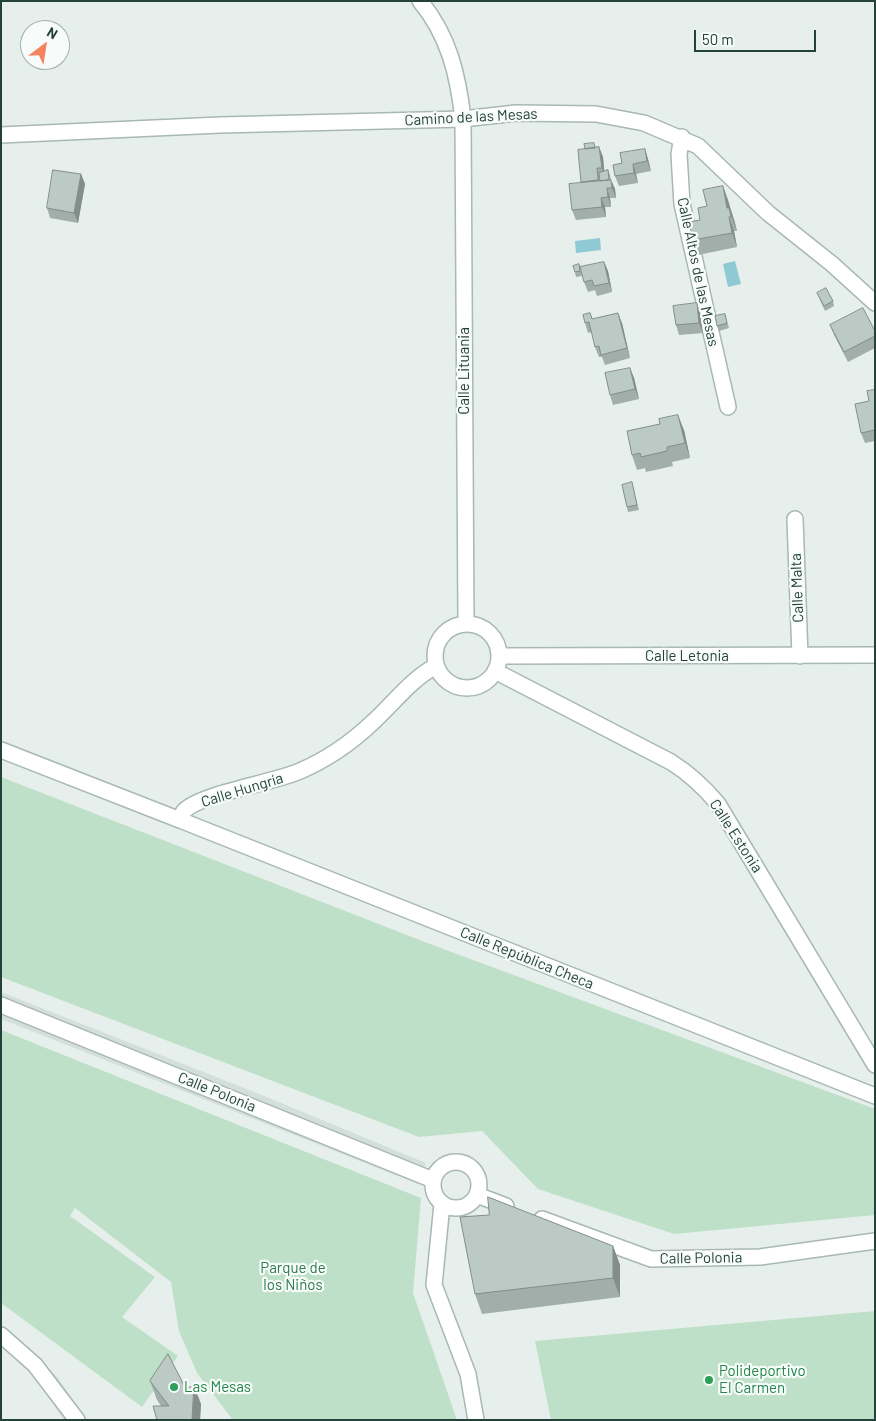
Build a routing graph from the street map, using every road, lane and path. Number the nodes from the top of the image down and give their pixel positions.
1 (420, 1) edge
2 (463, 119) junction
3 (1, 134) edge
4 (682, 137) junction
5 (875, 303) edge
6 (728, 407) dead end
7 (795, 519) dead end
8 (466, 624) junction
9 (875, 655) edge
10 (800, 656) junction
11 (497, 664) junction
12 (436, 666) junction
13 (1, 750) edge
14 (180, 820) junction
15 (1, 1005) edge
16 (875, 1065) edge
17 (875, 1096) edge
18 (433, 1180) junction
19 (477, 1195) junction
20 (442, 1204) junction
21 (875, 1242) edge
22 (1, 1335) edge
23 (77, 1420) edge
24 (476, 1420) edge

1 - 2 street, Calle Lituania
2 - 3 street, Camino de las Mesas
2 - 4 street, Camino de las Mesas
2 - 8 street, Calle Lituania
4 - 5 street, Camino de las Mesas
4 - 6 street, Calle Altos de las Mesas
7 - 10 street, Calle Malta
8 - 11 street
8 - 12 street
9 - 10 street, Calle Letonia
10 - 11 street, Calle Letonia
11 - 12 street
11 - 16 street, Calle Estonia
12 - 14 street, Calle Hungría
13 - 14 street
14 - 17 street, Calle República Checa
15 - 18 street, Calle Polonia
18 - 19 street
18 - 20 street
19 - 20 street
19 - 21 street, Calle Polonia
20 - 24 street
22 - 23 street

